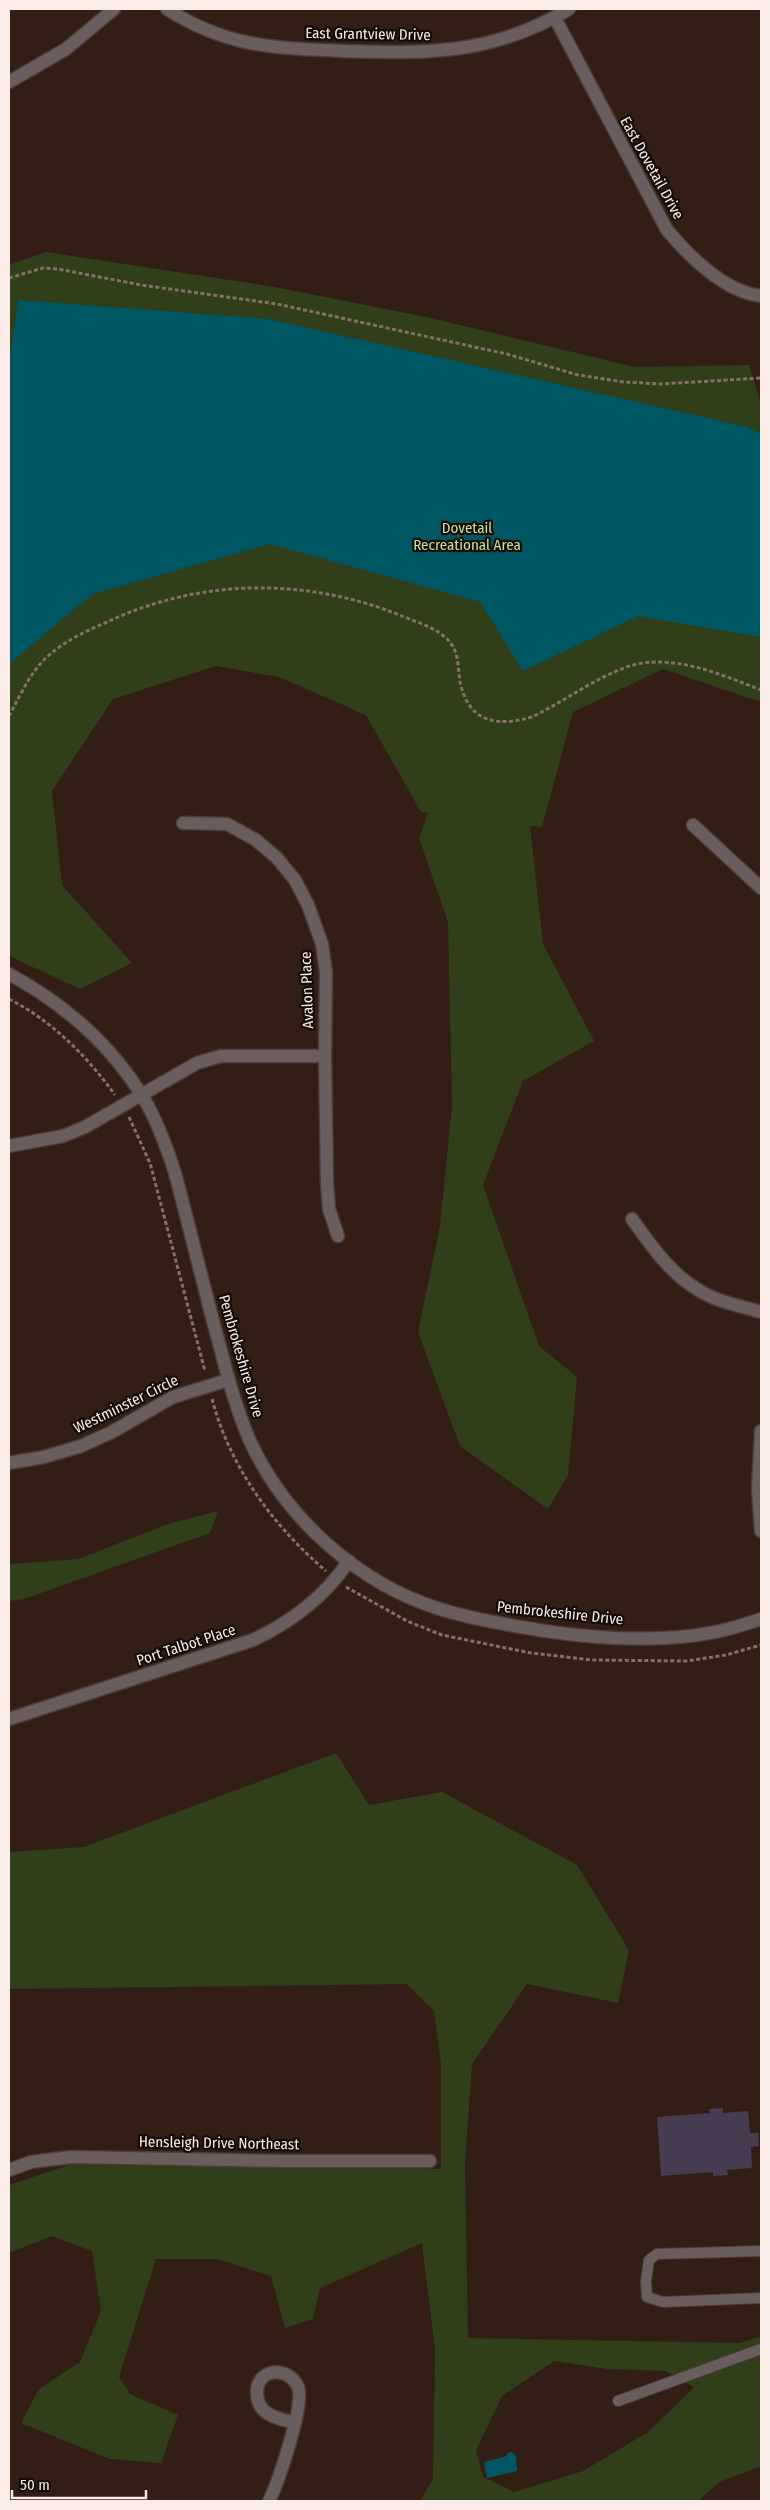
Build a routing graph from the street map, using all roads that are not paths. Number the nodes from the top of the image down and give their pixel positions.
1 (114, 9) edge
2 (167, 9) edge
3 (569, 9) edge
4 (554, 18) junction
5 (9, 82) edge
6 (761, 296) edge
7 (183, 823) dead end
8 (693, 825) dead end
9 (761, 888) edge
10 (9, 974) edge
11 (324, 1056) junction
12 (141, 1094) junction
13 (9, 1146) edge
14 (632, 1219) dead end
15 (338, 1236) dead end
16 (761, 1312) edge
17 (228, 1380) junction
18 (761, 1431) edge
19 (9, 1463) edge
20 (761, 1532) edge
21 (349, 1561) junction
22 (761, 1619) edge
23 (9, 1719) edge
24 (430, 2161) dead end
25 (9, 2170) edge
26 (761, 2251) edge
27 (761, 2298) edge
28 (761, 2349) edge
29 (618, 2401) dead end
30 (295, 2423) dead end
31 (269, 2501) edge

1 - 5 street
2 - 4 street, East Grantview Drive
3 - 4 street, East Grantview Drive
4 - 6 street, East Dovetail Drive
7 - 11 street, Avalon Place
8 - 9 street
10 - 12 street, Pembrokeshire Drive
11 - 12 street
11 - 15 street, Avalon Place
12 - 13 street
12 - 17 street, Pembrokeshire Drive
14 - 16 street
17 - 19 street, Westminster Circle
17 - 21 street, Pembrokeshire Drive
18 - 20 street
21 - 22 street, Pembrokeshire Drive
21 - 23 street, Port Talbot Place
24 - 25 street, Hensleigh Drive Northeast
26 - 27 lane
28 - 29 lane
30 - 31 street

